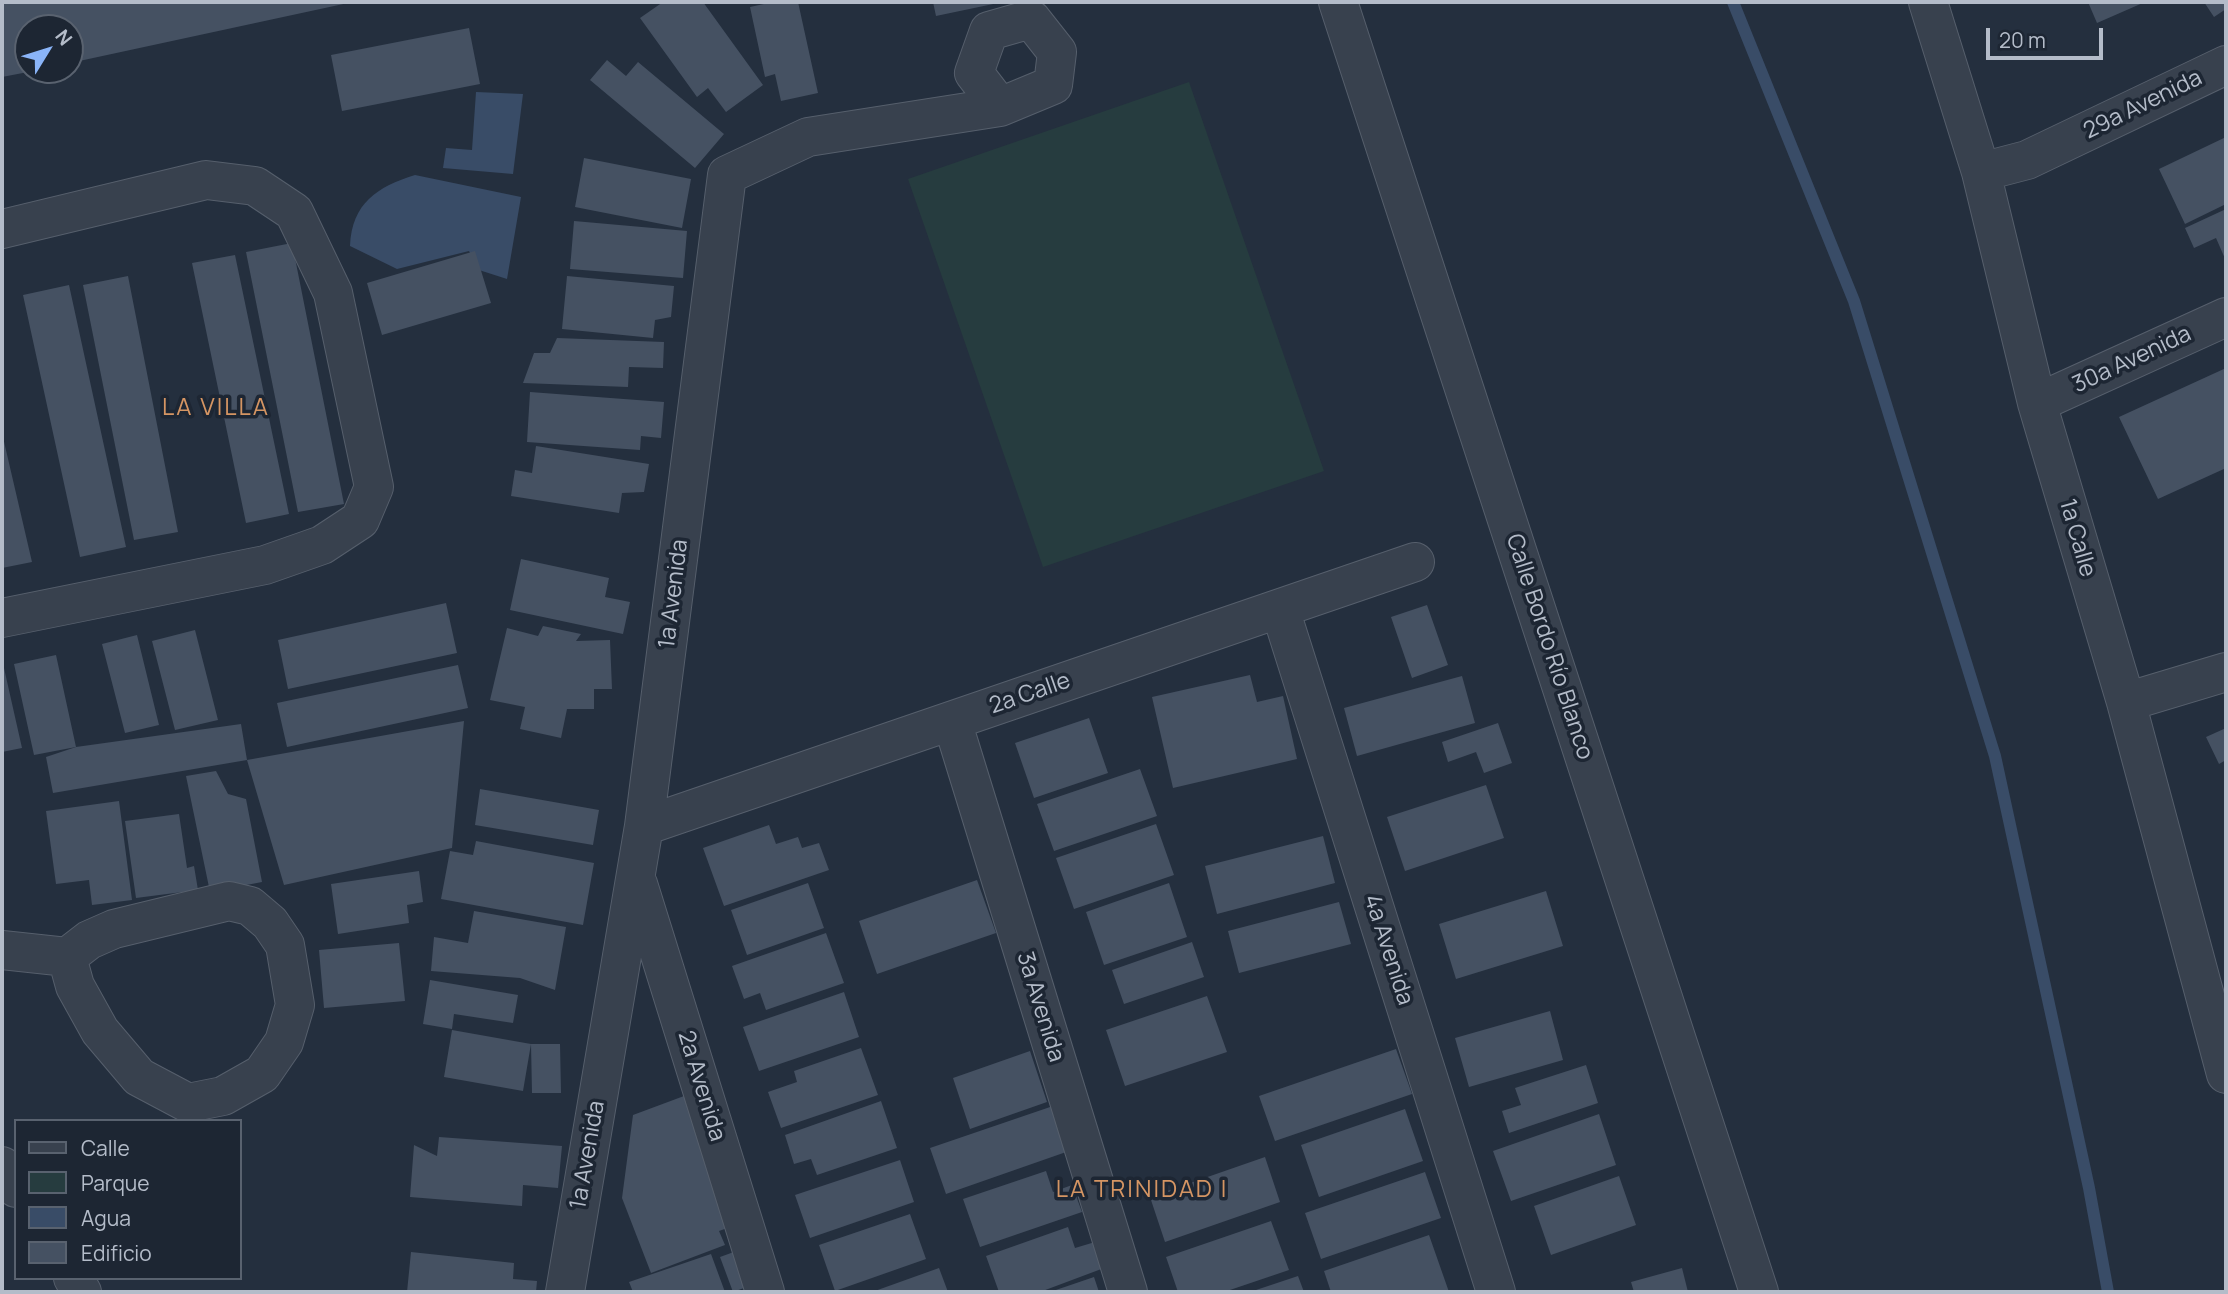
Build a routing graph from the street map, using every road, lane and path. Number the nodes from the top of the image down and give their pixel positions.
1 (1338, 2) edge
2 (1928, 2) edge
3 (2226, 65) edge
4 (1000, 107) dead end
5 (1981, 172) junction
6 (2, 229) edge
7 (2226, 317) edge
8 (2038, 403) junction
9 (1415, 562) dead end
10 (1280, 609) junction
11 (2, 618) edge
12 (2226, 672) edge
13 (2126, 702) junction
14 (951, 721) junction
15 (644, 826) junction
16 (636, 879) junction
17 (2, 950) edge
18 (67, 957) junction
19 (2226, 1074) edge
20 (2, 1167) edge
21 (14, 1185) edge
22 (565, 1292) edge
23 (765, 1292) edge
24 (1128, 1292) edge
25 (1496, 1292) edge
26 (1759, 1292) edge

1 - 26 street, Calle Bordo Río Blanco
2 - 5 street, 1a Calle
3 - 5 street, 29a Avenida
4 - 15 street, 1a Avenida
5 - 8 street, 1a Calle
6 - 11 street
7 - 8 street, 30a Avenida
8 - 13 street, 1a Calle
9 - 10 street, 2a Calle
10 - 14 street, 2a Calle
10 - 25 street, 4a Avenida
12 - 13 street
13 - 19 street, 1a Calle
14 - 15 street, 2a Calle
14 - 24 street, 3a Avenida
15 - 16 street, 1a Avenida
16 - 22 street, 1a Avenida
16 - 23 street, 2a Avenida
17 - 18 street
18 - 18 street
20 - 21 street

